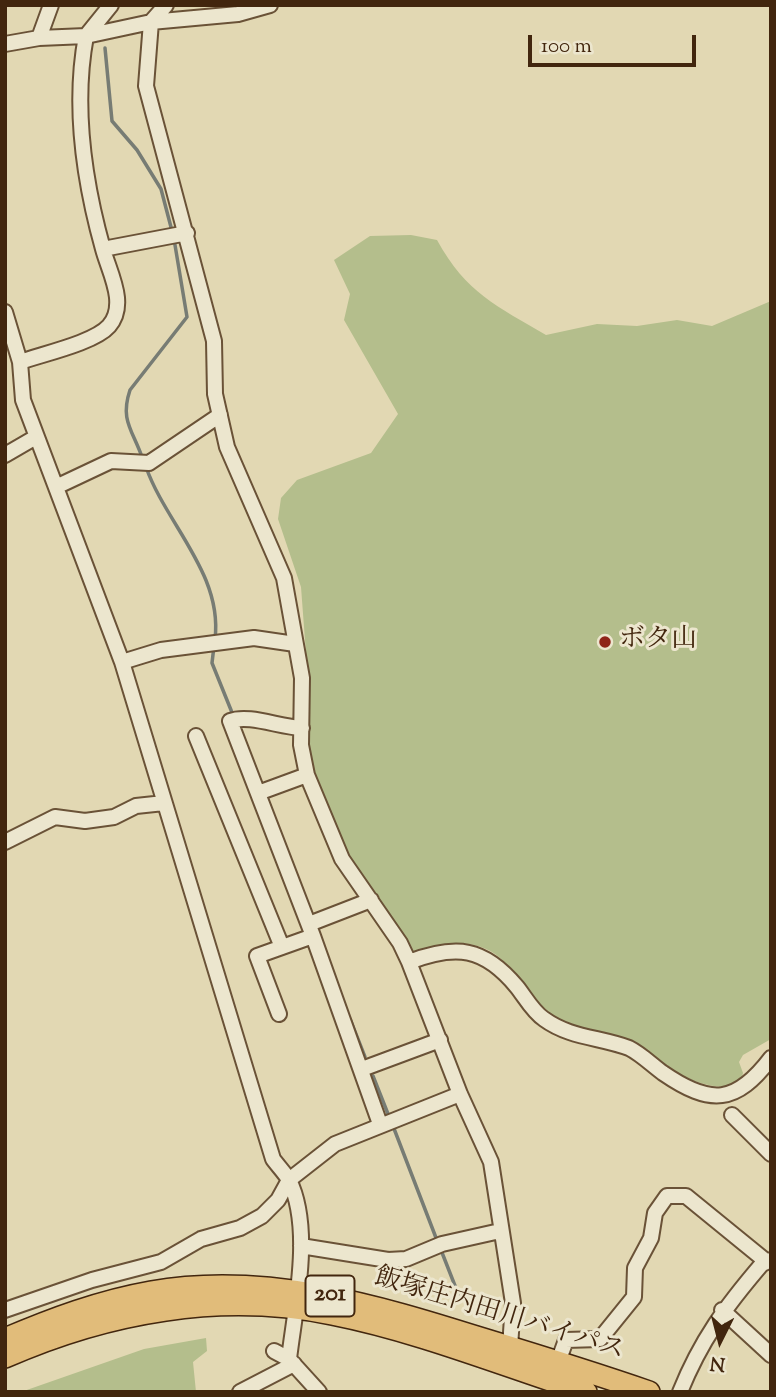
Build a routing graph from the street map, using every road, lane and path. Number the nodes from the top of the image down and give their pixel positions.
1 (51, 5) edge
2 (111, 5) edge
3 (166, 5) edge
4 (270, 5) edge
5 (151, 22) junction
6 (86, 36) junction
7 (39, 38) junction
8 (5, 44) edge
9 (177, 235) junction
10 (103, 250) junction
11 (5, 312) edge
12 (20, 362) junction
13 (220, 415) junction
14 (36, 438) junction
15 (5, 455) edge
16 (58, 486) junction
17 (295, 644) junction
18 (122, 662) junction
19 (302, 728) junction
20 (196, 736) dead end
21 (307, 775) junction
22 (262, 791) junction
23 (164, 803) junction
24 (5, 842) edge
25 (371, 900) junction
26 (312, 927) junction
27 (282, 947) junction
28 (409, 962) junction
29 (279, 1014) dead end
30 (440, 1040) junction
31 (771, 1058) edge
32 (362, 1069) junction
33 (460, 1094) junction
34 (732, 1115) dead end
35 (386, 1122) junction
36 (771, 1154) edge
37 (289, 1180) junction
38 (500, 1231) junction
39 (300, 1247) junction
40 (769, 1261) edge
41 (296, 1300) junction
42 (5, 1310) edge
43 (722, 1310) junction
44 (5, 1339) edge
45 (510, 1347) junction
46 (274, 1351) dead end
47 (771, 1355) edge
48 (5, 1357) edge
49 (291, 1362) junction
50 (558, 1362) junction
51 (240, 1392) edge
52 (319, 1392) edge
53 (586, 1392) edge
54 (649, 1392) edge
55 (680, 1392) edge

1 - 7 street
2 - 6 street
3 - 5 street
4 - 5 street
5 - 6 street
5 - 9 street
6 - 7 street
6 - 10 street
7 - 8 street
9 - 10 street
9 - 13 street
10 - 12 street
11 - 12 street
12 - 14 street
13 - 16 street
13 - 17 street
14 - 15 street
14 - 16 street
16 - 18 street
17 - 18 street
17 - 19 street
18 - 23 street
19 - 21 street
19 - 22 street
20 - 27 street
21 - 22 street
21 - 25 street
22 - 26 street
23 - 24 street
23 - 37 street
25 - 26 street
25 - 28 street
26 - 27 street
26 - 32 street
27 - 29 street
28 - 30 street
28 - 31 street
30 - 32 street
30 - 33 street
32 - 35 street
33 - 35 street
33 - 38 street
34 - 36 street
35 - 37 street
37 - 39 street
37 - 42 street
38 - 39 street
38 - 45 street
39 - 41 street
40 - 43 street
40 - 50 street
41 - 44 highway, 飯塚庄内田川バイパス / 201
41 - 45 highway, 飯塚庄内田川バイパス / 201
41 - 48 highway, 飯塚庄内田川バイパス / 201
41 - 49 street
41 - 53 highway, 飯塚庄内田川バイパス / 201
43 - 47 street
43 - 55 street
45 - 50 highway, 飯塚庄内田川バイパス / 201
46 - 49 street
49 - 51 street
49 - 52 street
50 - 54 highway, 飯塚庄内田川バイパス / 201

